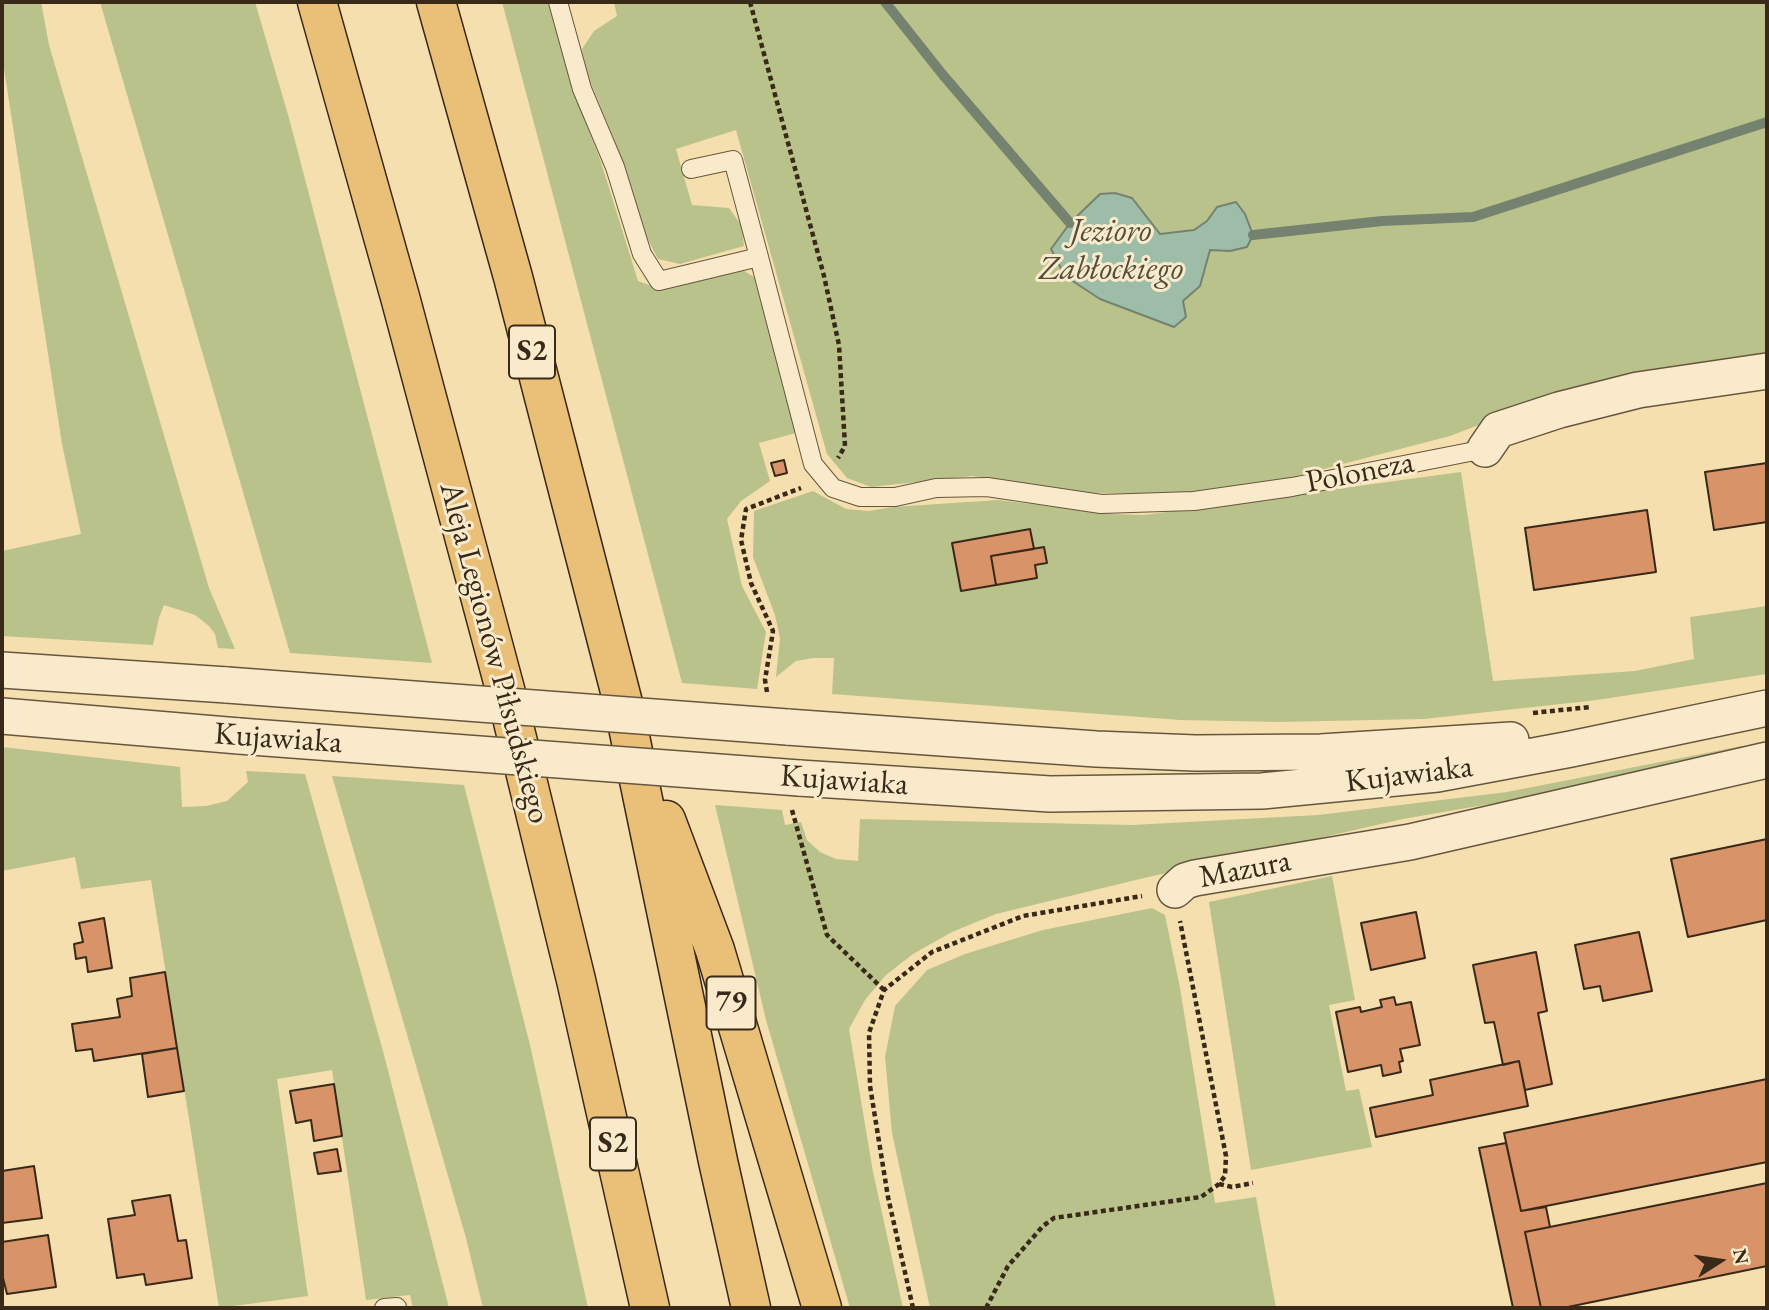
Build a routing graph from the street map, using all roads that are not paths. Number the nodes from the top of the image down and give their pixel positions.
1 (317, 2) edge
2 (436, 2) edge
3 (558, 2) edge
4 (691, 169) dead end
5 (759, 257) junction
6 (1767, 371) edge
7 (1485, 449) joint
8 (2, 670) edge
9 (623, 703) junction
10 (2, 716) edge
11 (1766, 716) edge
12 (1682, 725) junction
13 (1767, 760) edge
14 (1175, 890) road end
15 (650, 1308) edge
16 (751, 1308) edge
17 (822, 1308) edge

1 - 15 highway, Aleja Legionów Piłsudskiego / S2
2 - 9 highway, S2
3 - 5 lane
4 - 5 lane
5 - 7 lane, Poloneza
6 - 7 street, Poloneza
8 - 12 street, Kujawiaka, bridge
9 - 16 highway, S2
9 - 17 highway, 79
10 - 12 street, Kujawiaka, bridge
11 - 12 street, Kujawiaka
13 - 14 street, Mazura

